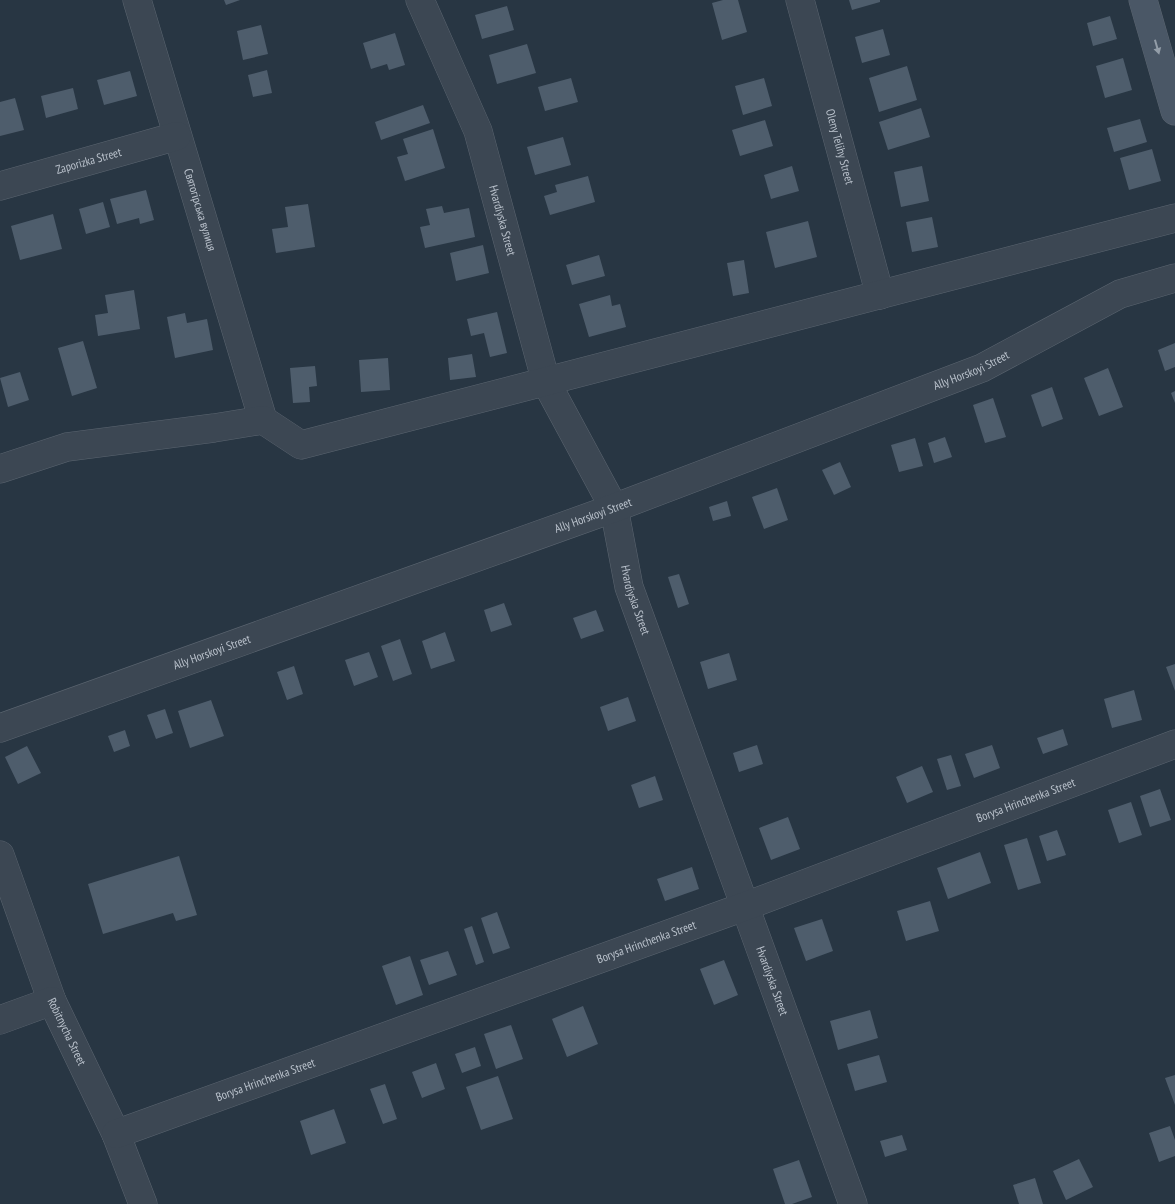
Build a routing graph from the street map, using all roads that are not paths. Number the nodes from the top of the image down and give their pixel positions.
1 (137, 0) edge
2 (420, 0) edge
3 (800, 0) edge
4 (1143, 0) edge
5 (1175, 111) edge
6 (177, 136) junction
7 (0, 186) edge
8 (1175, 218) edge
9 (1175, 278) edge
10 (880, 295) junction
11 (546, 382) junction
12 (263, 420) junction
13 (0, 469) edge
14 (614, 508) junction
15 (0, 728) edge
16 (1175, 744) edge
17 (0, 855) edge
18 (746, 906) junction
19 (52, 1001) junction
20 (0, 1020) edge
21 (116, 1134) junction
22 (144, 1204) edge
23 (853, 1204) edge

1 - 6 street, Святогірська вулиця
2 - 11 street, Hvardiyska Street
3 - 10 street, Oleny Telihy Street
4 -> 5 street
6 - 7 street, Zaporizka Street
6 - 12 street, Святогірська вулиця
8 - 10 street
9 - 14 street, Ally Horskoyi Street
10 - 11 street
11 - 12 street
11 - 14 street, Hvardiyska Street
12 - 13 street
14 - 15 street, Ally Horskoyi Street
14 - 18 street, Hvardiyska Street
16 - 18 street, Borysa Hrinchenka Street
17 - 19 street, Robitnycha Street
18 - 21 street, Borysa Hrinchenka Street
18 - 23 street, Hvardiyska Street
19 - 20 street
19 - 21 street, Robitnycha Street
21 - 22 street, Robitnycha Street

